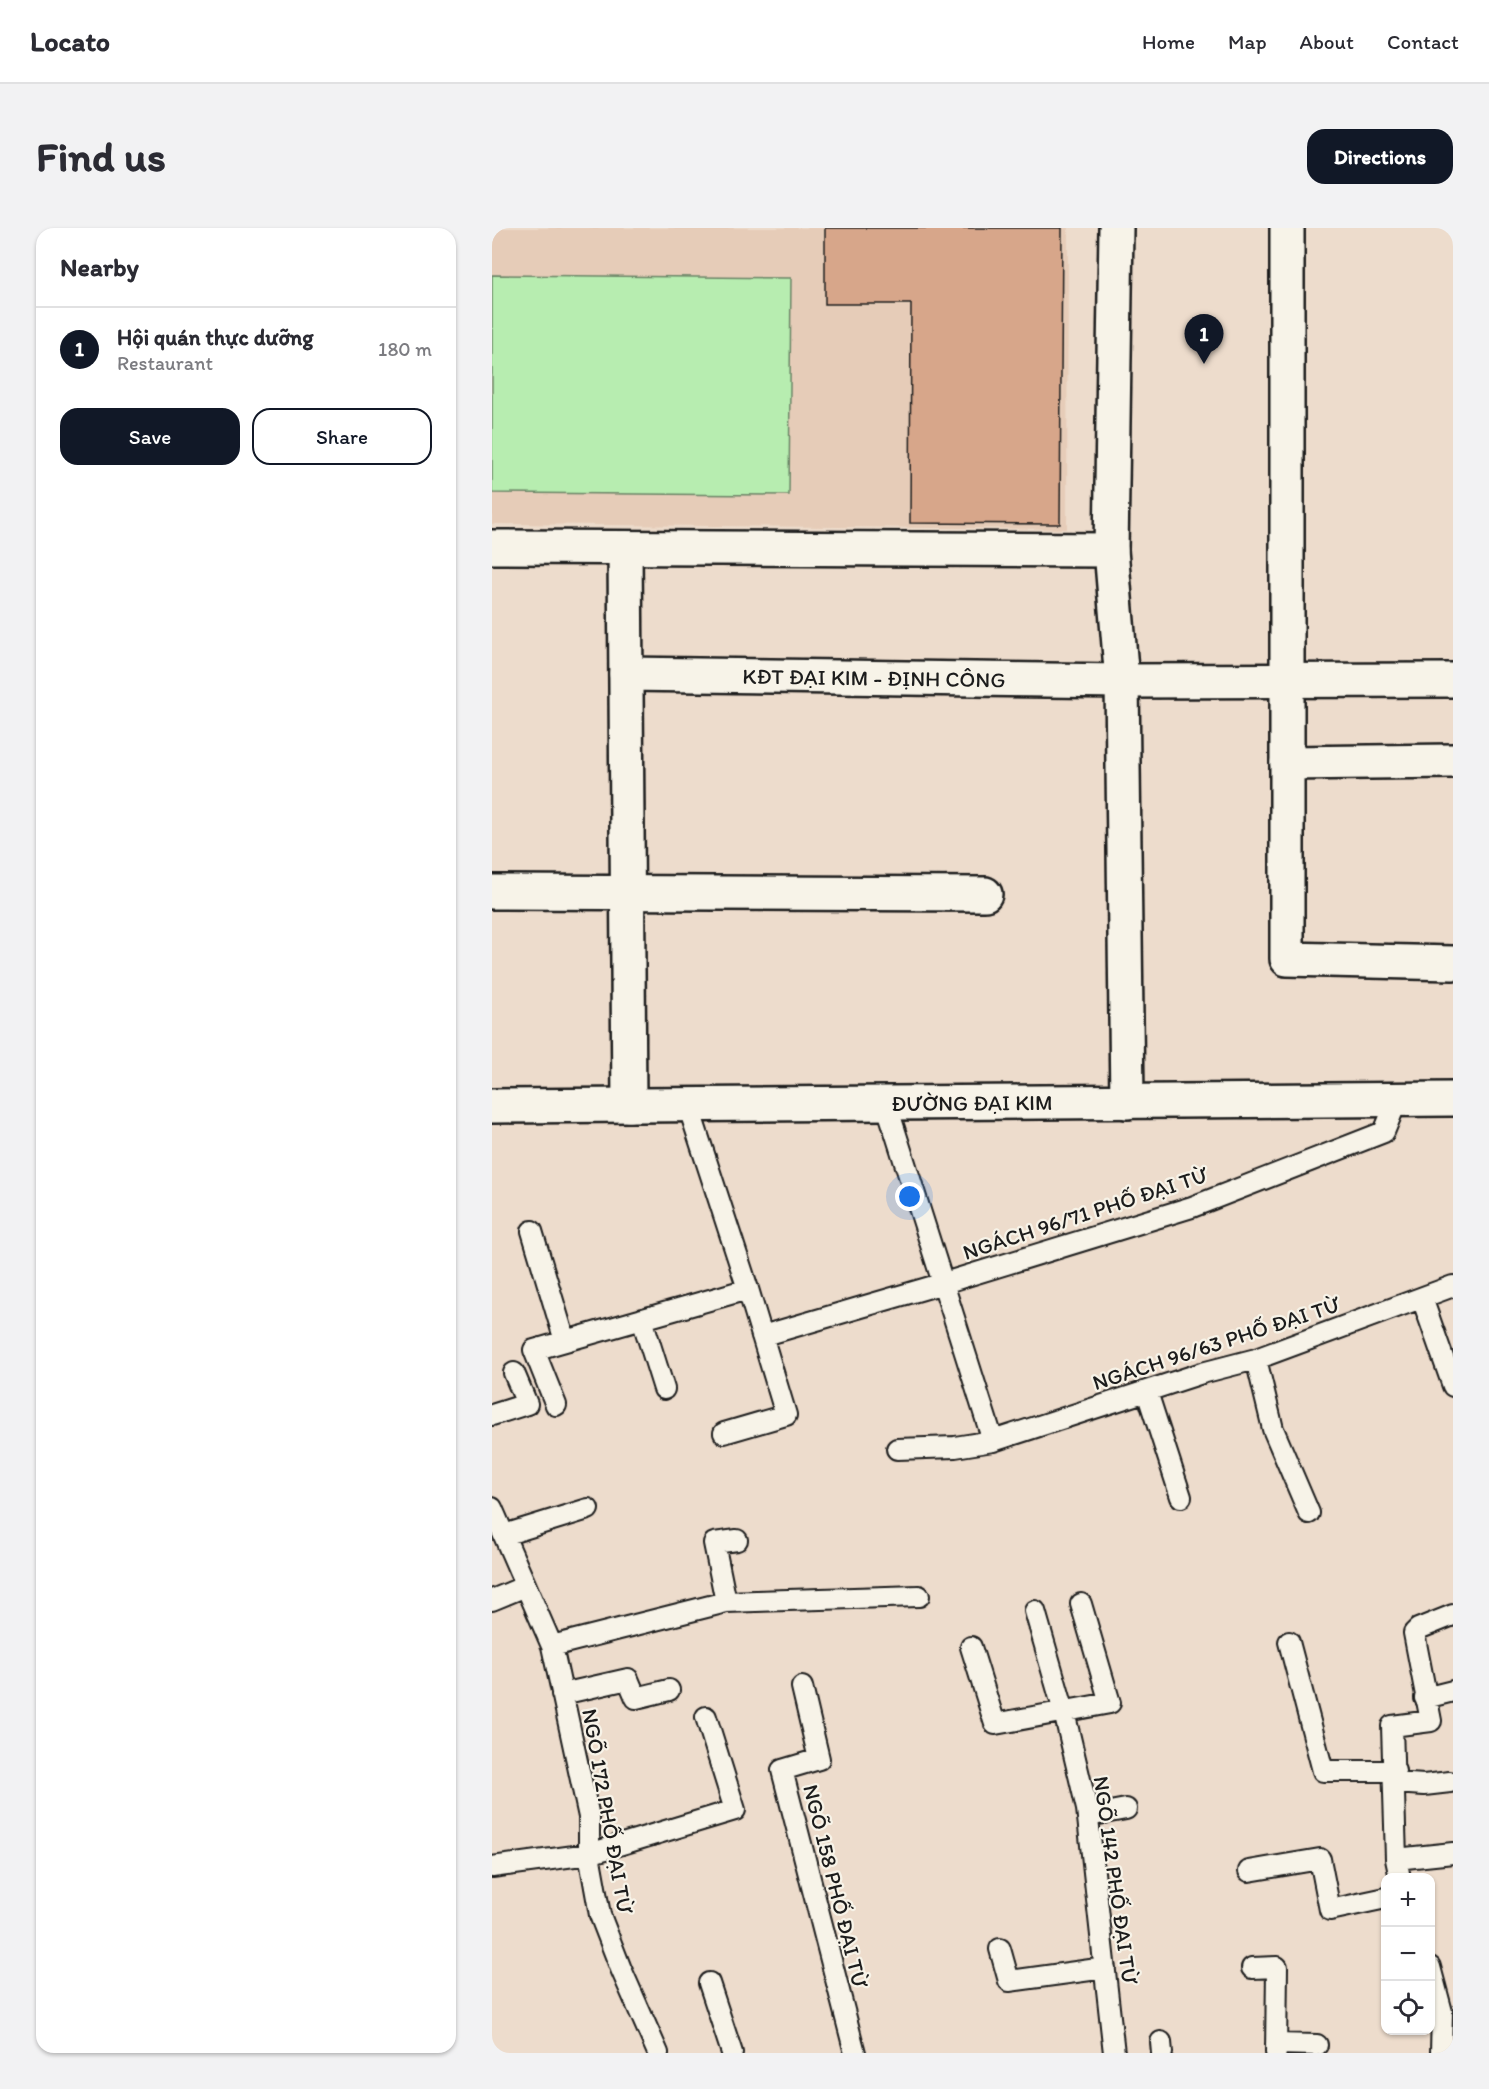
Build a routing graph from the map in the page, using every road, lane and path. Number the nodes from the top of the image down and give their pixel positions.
1 (1116, 228) edge
2 (1287, 228) edge
3 (492, 547) edge
4 (625, 548) junction
5 (1111, 550) junction
6 (626, 674) junction
7 (1453, 680) edge
8 (1122, 681) junction
9 (1287, 681) junction
10 (1453, 761) edge
11 (1287, 763) junction
12 (492, 892) edge
13 (627, 892) junction
14 (985, 894) dead end
15 (1453, 963) edge
16 (1453, 1099) edge
17 (1396, 1100) junction
18 (1127, 1102) junction
19 (886, 1103) junction
20 (629, 1105) junction
21 (688, 1105) junction
22 (492, 1106) edge
23 (532, 1231) dead end
24 (944, 1283) junction
25 (1453, 1286) edge
26 (748, 1289) junction
27 (1422, 1298) junction
28 (642, 1319) junction
29 (762, 1336) junction
30 (565, 1341) junction
31 (1256, 1359) junction
32 (514, 1373) dead end
33 (1453, 1386) edge
34 (664, 1389) dead end
35 (1147, 1392) junction
36 (556, 1406) dead end
37 (492, 1415) edge
38 (724, 1433) dead end
39 (993, 1441) junction
40 (897, 1449) dead end
41 (1181, 1497) dead end
42 (492, 1508) edge
43 (588, 1509) dead end
44 (1309, 1513) dead end
45 (504, 1535) junction
46 (737, 1540) dead end
47 (526, 1586) junction
48 (919, 1596) dead end
49 (492, 1600) edge
50 (726, 1602) junction
51 (1081, 1604) dead end
52 (1035, 1611) dead end
53 (1453, 1615) edge
54 (1289, 1642) dead end
55 (552, 1646) junction
56 (971, 1647) dead end
57 (802, 1687) dead end
58 (669, 1690) dead end
59 (1453, 1691) edge
60 (562, 1694) junction
61 (1425, 1698) junction
62 (1064, 1712) junction
63 (706, 1717) dead end
64 (1395, 1777) junction
65 (1450, 1782) dead end
66 (1126, 1809) dead end
67 (1088, 1816) junction
68 (1453, 1853) edge
69 (590, 1854) junction
70 (492, 1867) edge
71 (1398, 1868) edge
72 (1249, 1871) dead end
73 (1381, 1899) edge
74 (1000, 1949) dead end
75 (1105, 1968) junction
76 (1252, 1968) dead end
77 (1434, 1981) edge
78 (709, 1983) dead end
79 (1317, 2045) dead end
80 (1276, 2048) edge
81 (658, 2053) edge
82 (732, 2053) edge
83 (855, 2053) edge
84 (1114, 2053) edge
85 (1441, 2053) edge

1 - 5 street
2 - 9 street
3 - 4 street
4 - 5 street
4 - 6 street
5 - 8 street
6 - 8 street, KĐT ĐẠI KIM - ĐỊNH CÔNG
6 - 13 street
7 - 9 street, KĐT ĐẠI KIM - ĐỊNH CÔNG
8 - 9 street, KĐT ĐẠI KIM - ĐỊNH CÔNG
8 - 18 street
9 - 11 street
10 - 11 street
11 - 15 street
12 - 13 street
13 - 14 street
13 - 20 street
16 - 17 street, ĐƯỜNG ĐẠI KIM
17 - 18 street, ĐƯỜNG ĐẠI KIM
17 - 24 lane, NGÁCH 96/71 PHỐ ĐẠI TỪ
18 - 19 street, ĐƯỜNG ĐẠI KIM
19 - 21 street, ĐƯỜNG ĐẠI KIM
19 - 24 lane
20 - 21 street, ĐƯỜNG ĐẠI KIM
20 - 22 street, ĐƯỜNG ĐẠI KIM
21 - 26 lane
23 - 30 lane
24 - 29 lane, NGÁCH 96/71 PHỐ ĐẠI TỪ
24 - 39 lane
25 - 27 lane, NGÁCH 96/63 PHỐ ĐẠI TỪ
26 - 28 lane
26 - 29 lane
27 - 31 lane, NGÁCH 96/63 PHỐ ĐẠI TỪ
27 - 33 lane
28 - 30 lane
28 - 34 lane
29 - 38 lane
30 - 36 lane
31 - 35 lane, NGÁCH 96/63 PHỐ ĐẠI TỪ
31 - 44 lane
32 - 37 lane
35 - 39 lane, NGÁCH 96/63 PHỐ ĐẠI TỪ
35 - 41 lane
39 - 40 lane, NGÁCH 96/63 PHỐ ĐẠI TỪ
42 - 45 lane, NGÕ 172 PHỐ ĐẠI TỪ
43 - 45 lane
45 - 47 lane, NGÕ 172 PHỐ ĐẠI TỪ
46 - 50 lane
47 - 49 lane
47 - 55 lane, NGÕ 172 PHỐ ĐẠI TỪ
48 - 50 lane
50 - 55 lane
51 - 62 lane
52 - 62 lane, NGÕ 142 PHỐ ĐẠI TỪ
53 - 61 lane
54 - 64 lane
55 - 60 lane, NGÕ 172 PHỐ ĐẠI TỪ
56 - 62 lane
57 - 83 lane, NGÕ 158 PHỐ ĐẠI TỪ
58 - 60 lane
59 - 61 lane
60 - 69 lane, NGÕ 172 PHỐ ĐẠI TỪ
61 - 64 lane
62 - 67 lane, NGÕ 142 PHỐ ĐẠI TỪ
63 - 69 lane
64 - 65 lane
64 - 71 lane
66 - 67 lane
67 - 75 lane, NGÕ 142 PHỐ ĐẠI TỪ
68 - 71 lane
69 - 70 lane
69 - 81 lane, NGÕ 172 PHỐ ĐẠI TỪ
72 - 73 lane
74 - 75 lane
75 - 84 lane, NGÕ 142 PHỐ ĐẠI TỪ
76 - 80 lane
77 - 85 lane
78 - 82 lane
79 - 80 lane

